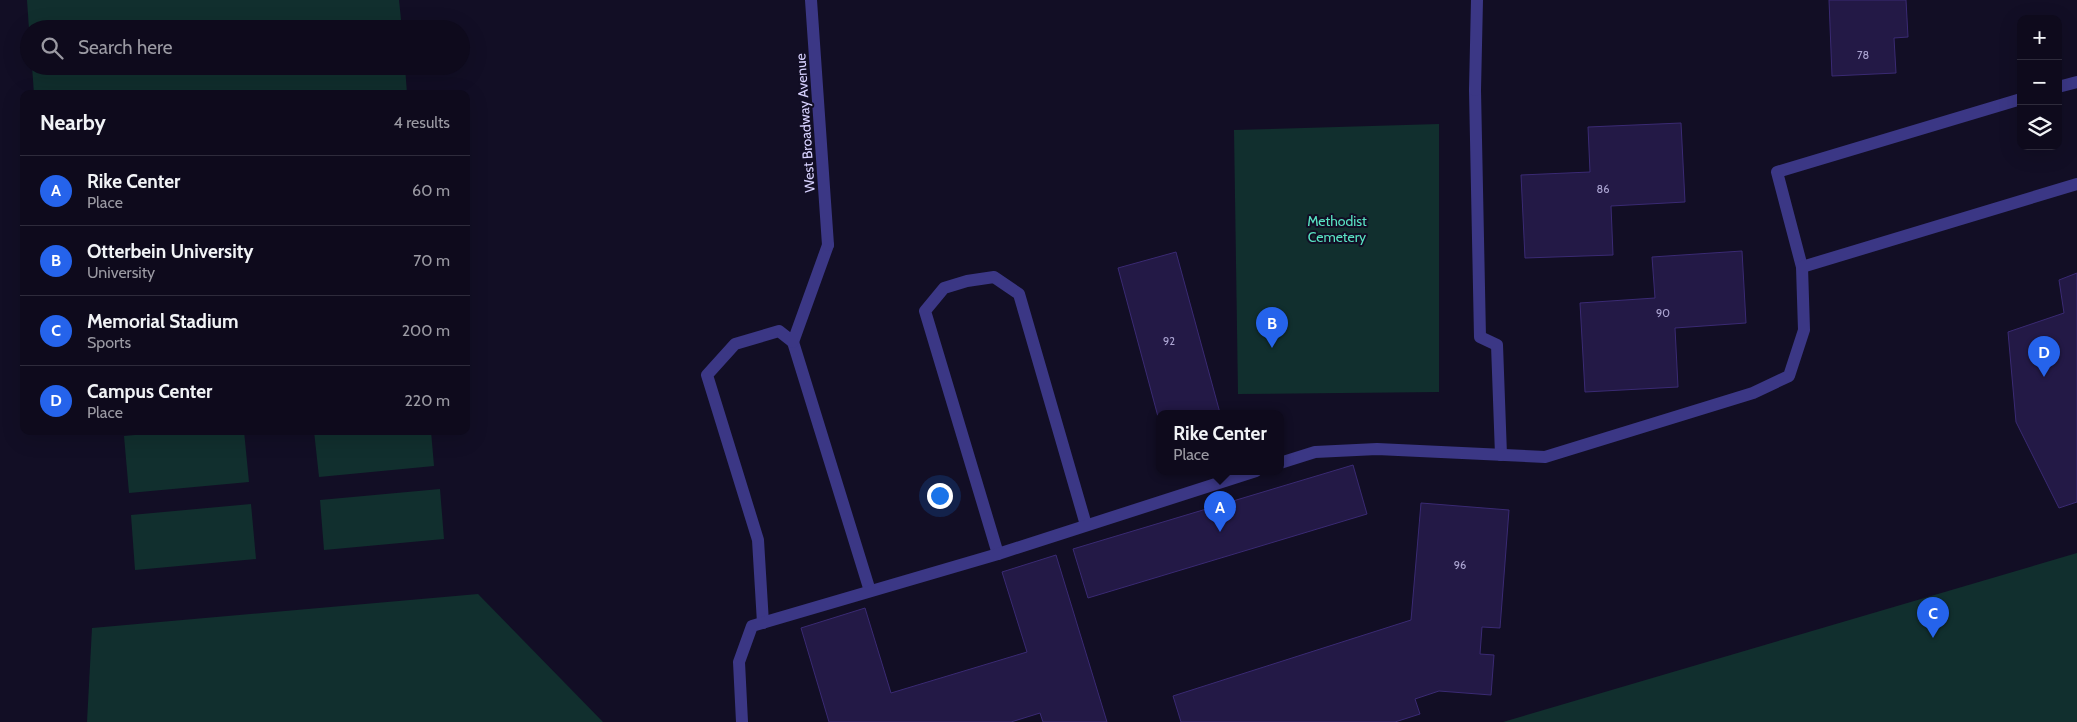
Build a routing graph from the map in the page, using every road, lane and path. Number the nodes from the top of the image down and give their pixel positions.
1 (811, 0) edge
2 (1478, 0) edge
3 (2077, 82) edge
4 (2062, 86) edge
5 (2017, 100) edge
6 (2077, 184) edge
7 (1802, 267) junction
8 (793, 342) junction
9 (1502, 455) junction
10 (1284, 462) edge
11 (1244, 475) edge
12 (1086, 526) junction
13 (998, 554) junction
14 (870, 591) junction
15 (763, 623) junction
16 (742, 722) edge

1 - 8 street, West Broadway Avenue
2 - 9 street
3 - 4 street
5 - 7 street
6 - 7 street
7 - 9 street
8 - 14 street
8 - 15 street
9 - 10 street
11 - 12 street
12 - 13 street
12 - 13 street
13 - 14 street
14 - 15 street
15 - 16 street

